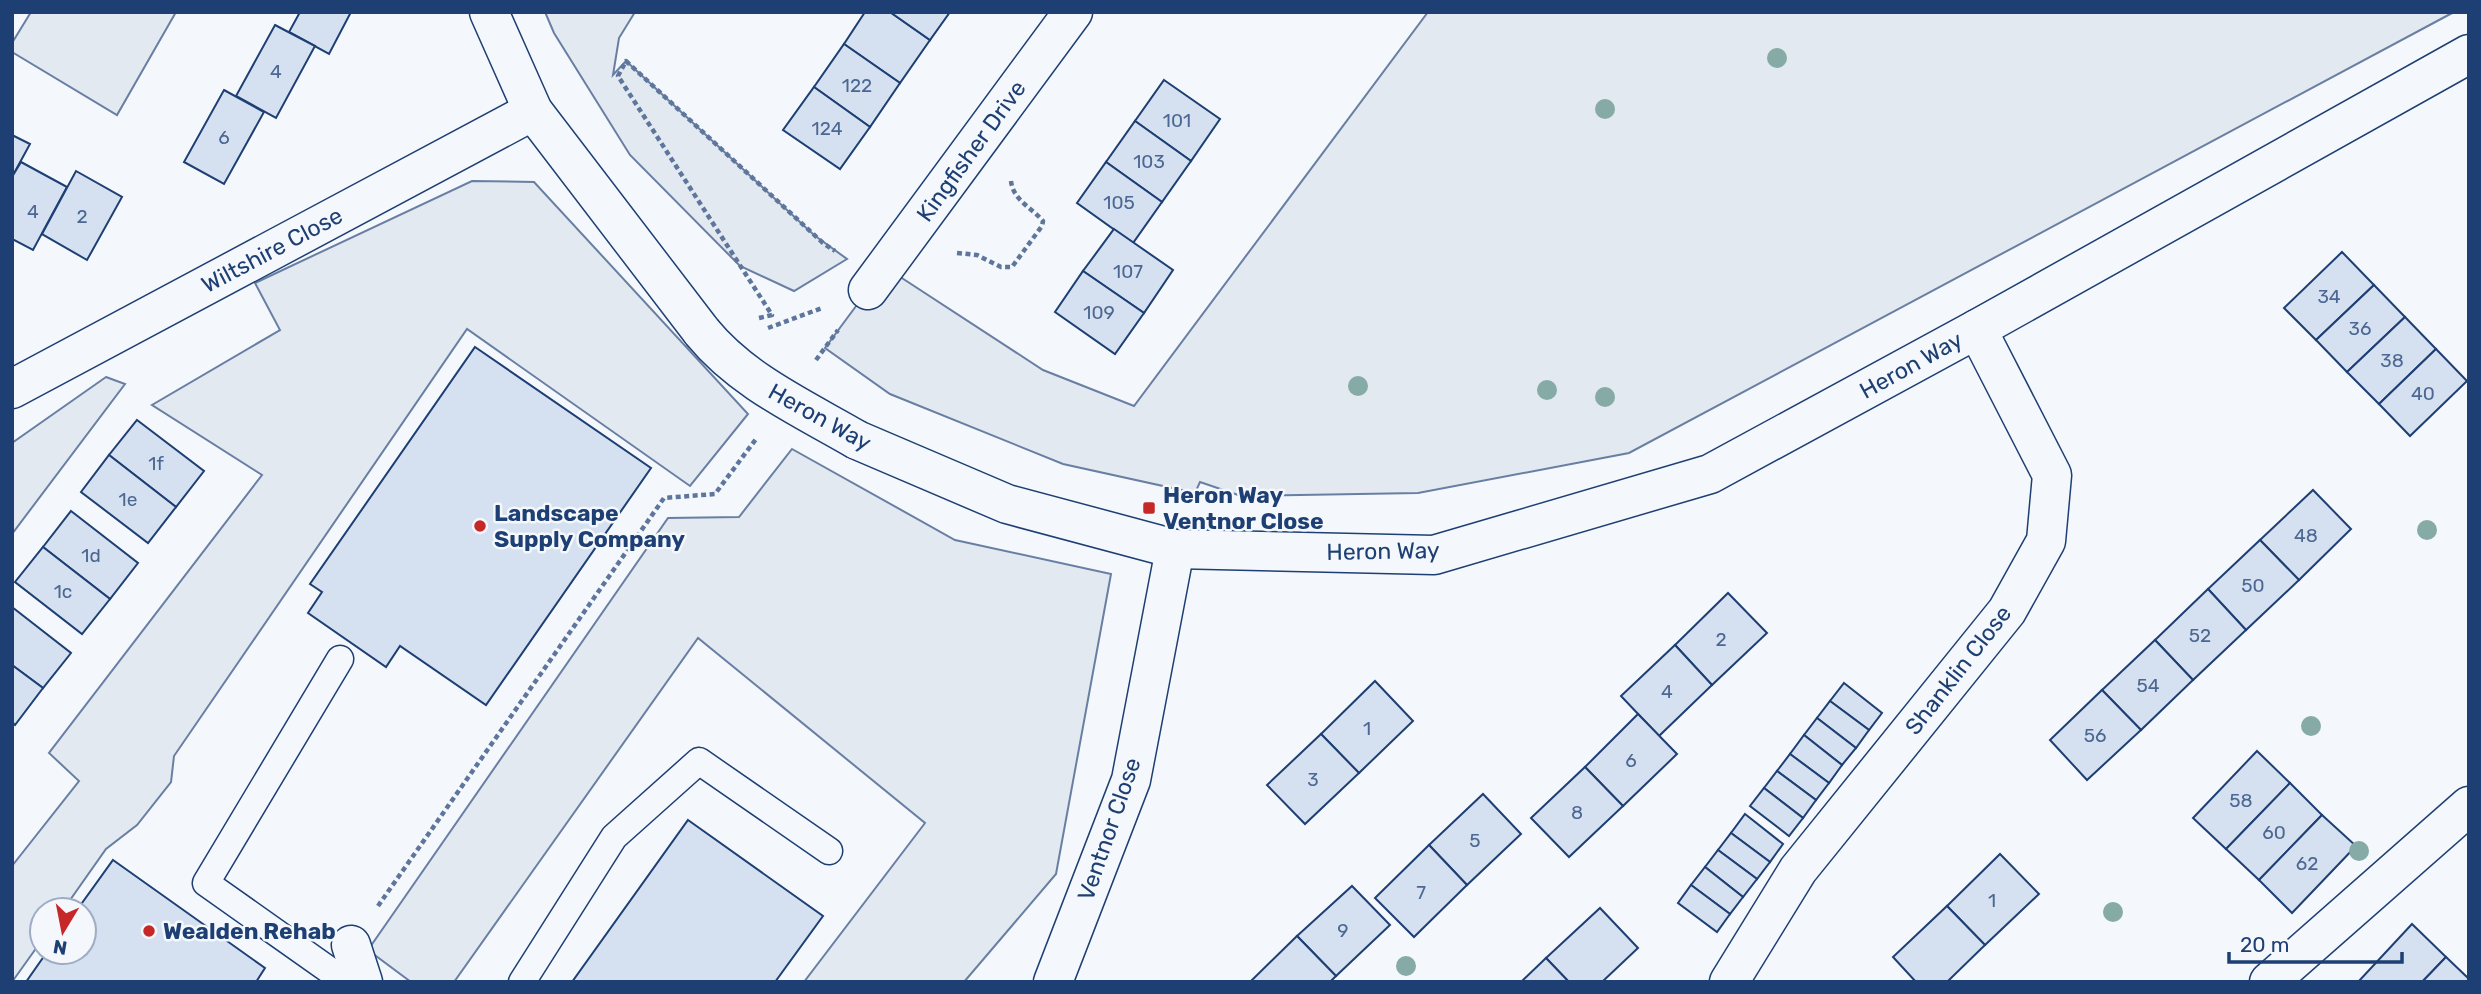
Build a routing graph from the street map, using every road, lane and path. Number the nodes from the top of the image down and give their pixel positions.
1 (489, 12) edge
2 (1073, 12) edge
3 (2469, 54) edge
4 (533, 111) junction
5 (1010, 177) dead end
6 (953, 253) dead end
7 (873, 284) junction
8 (1977, 329) junction
9 (708, 340) junction
10 (809, 369) dead end
11 (12, 389) edge
12 (762, 432) dead end
13 (1175, 549) junction
14 (340, 659) dead end
15 (2469, 806) edge
16 (829, 852) dead end
17 (348, 963) edge
18 (363, 982) edge
19 (522, 982) edge
20 (1053, 982) edge
21 (1728, 982) edge
22 (2269, 982) edge

1 - 4 street, Heron Way
2 - 7 street, Kingfisher Drive
3 - 8 street, Heron Way
4 - 9 street, Heron Way
4 - 11 street, Wiltshire Close
5 - 6 path
7 - 9 path
7 - 9 path
7 - 10 path
8 - 13 street, Heron Way
8 - 21 street, Shanklin Close
9 - 13 street, Heron Way, bridge
12 - 17 path
13 - 20 street, Ventnor Close
14 - 17 lane
15 - 22 street
16 - 19 lane
17 - 18 street

